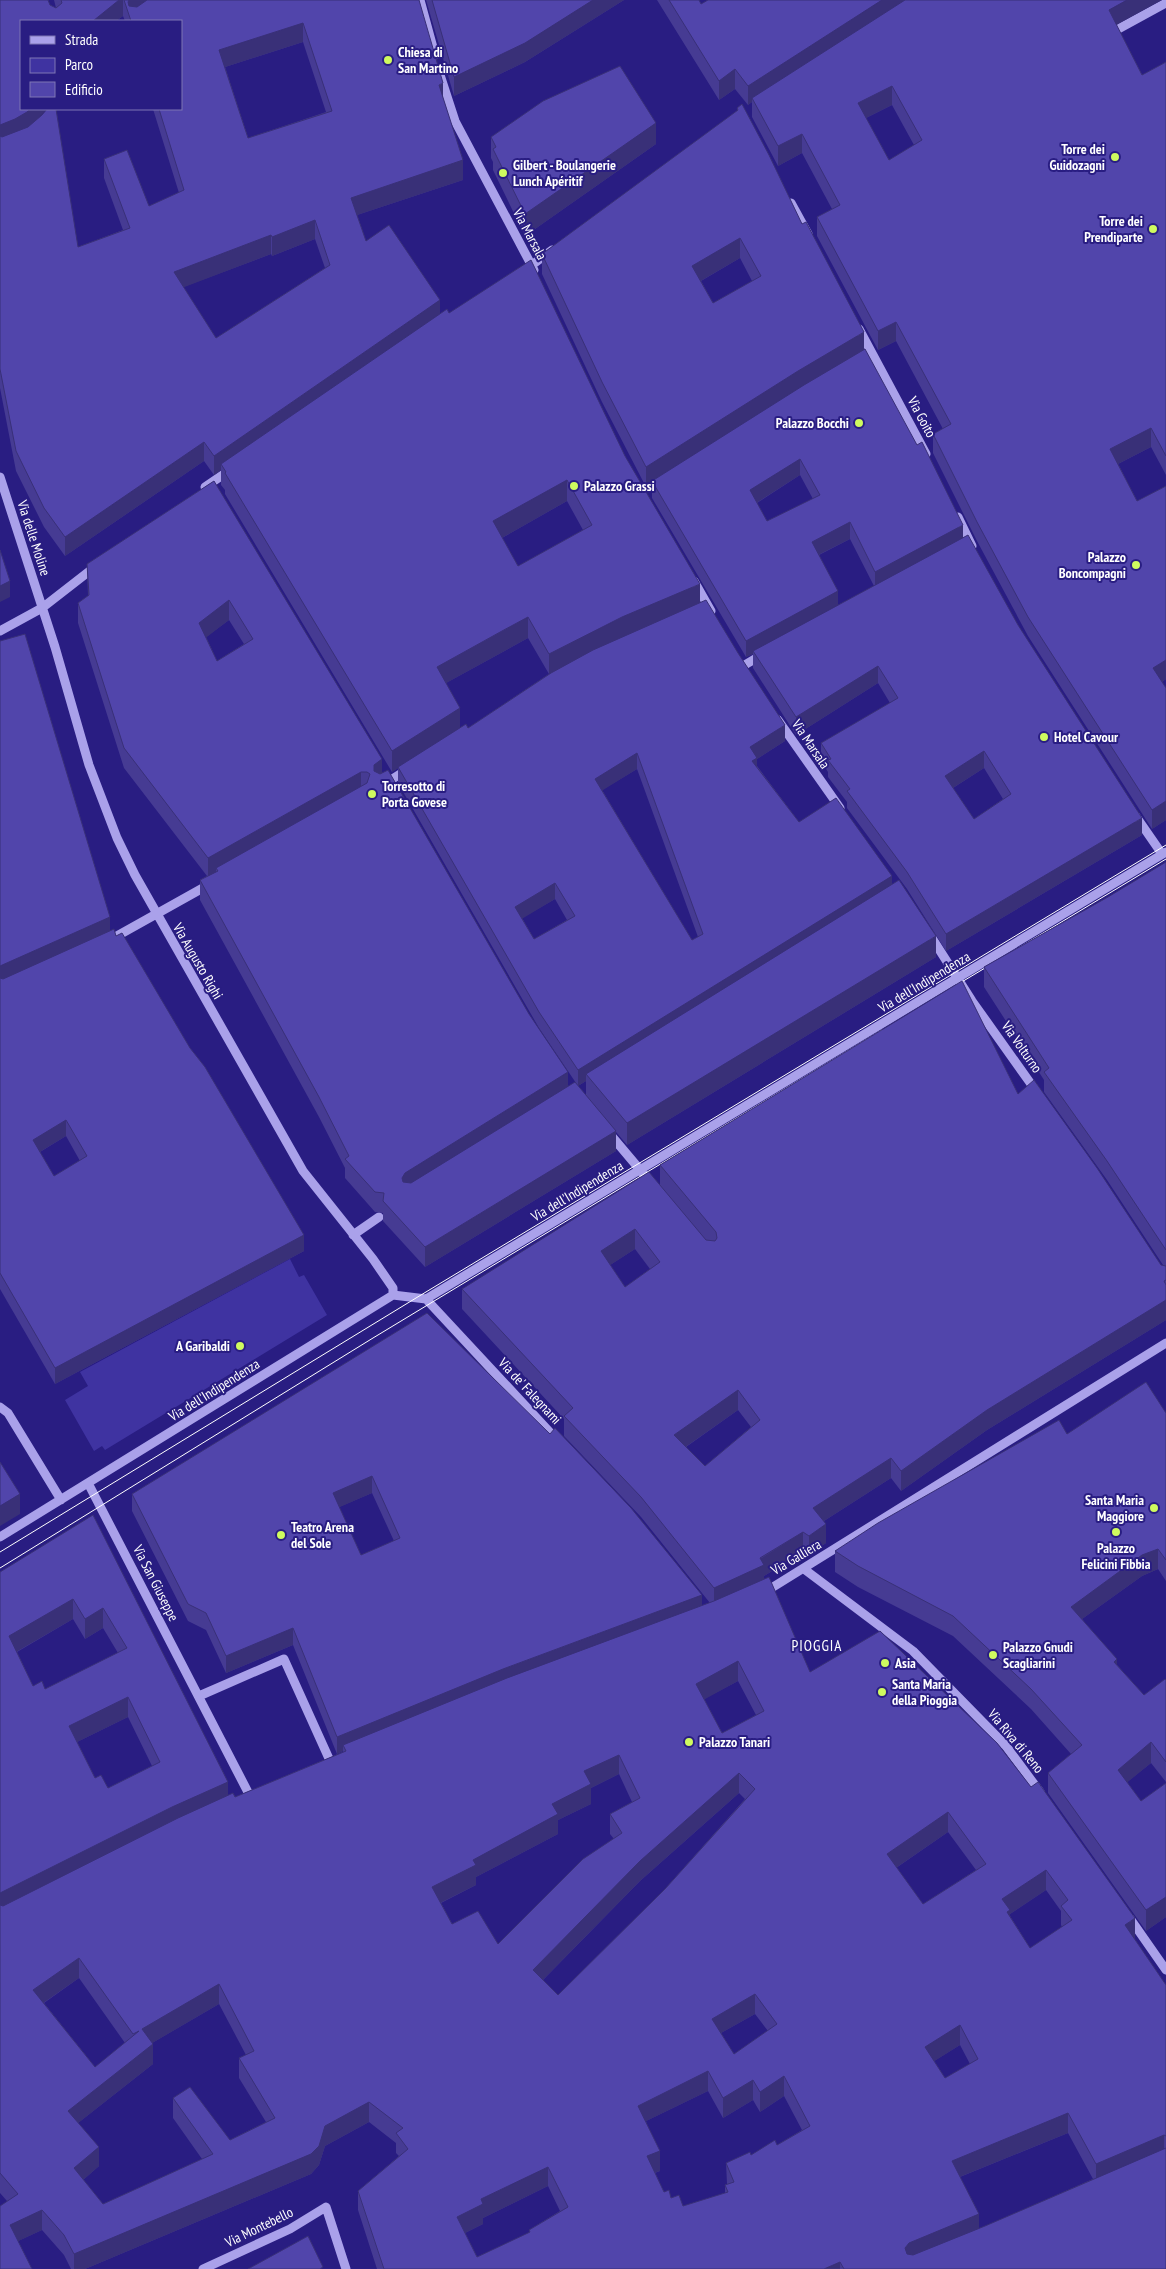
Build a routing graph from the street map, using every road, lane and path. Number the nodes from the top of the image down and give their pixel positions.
1 (420, 0) edge
2 (1166, 3) edge
3 (1120, 28) edge
4 (785, 192) edge
5 (562, 243) edge
6 (813, 243) edge
7 (531, 265) junction
8 (516, 276) edge
9 (538, 278) edge
10 (854, 320) edge
11 (242, 462) edge
12 (932, 466) edge
13 (0, 477) edge
14 (211, 483) junction
15 (216, 491) edge
16 (196, 494) edge
17 (954, 509) edge
18 (971, 544) junction
19 (962, 548) edge
20 (976, 552) edge
21 (106, 558) edge
22 (688, 570) edge
23 (42, 608) junction
24 (710, 608) junction
25 (700, 612) edge
26 (717, 622) edge
27 (0, 631) edge
28 (772, 649) edge
29 (743, 666) edge
30 (773, 712) edge
31 (414, 766) edge
32 (385, 772) edge
33 (393, 785) junction
34 (379, 788) edge
35 (1128, 805) edge
36 (847, 818) edge
37 (1164, 853) edge
38 (219, 879) edge
39 (156, 914) junction
40 (923, 925) edge
41 (100, 944) edge
42 (957, 978) junction
43 (1043, 1102) edge
44 (604, 1128) edge
45 (640, 1170) junction
46 (660, 1192) edge
47 (379, 1217) dead end
48 (353, 1235) junction
49 (393, 1295) junction
50 (426, 1299) junction
51 (1166, 1343) edge
52 (0, 1407) edge
53 (562, 1446) edge
54 (88, 1483) junction
55 (60, 1500) junction
56 (0, 1537) edge
57 (804, 1569) junction
58 (752, 1598) edge
59 (199, 1696) junction
60 (340, 1760) edge
61 (251, 1798) edge
62 (1045, 1798) edge
63 (1122, 1908) edge
64 (1166, 1970) edge
65 (203, 2269) edge
66 (346, 2269) edge

1 - 7 street, Via Marsala
2 - 3 street
4 - 6 street
5 - 7 street
7 - 8 street
7 - 9 street, Via Marsala
10 - 12 street, Via Goito
11 - 14 street
13 - 23 street, Via delle Moline
14 - 15 street
14 - 16 street
17 - 18 street
18 - 19 street
18 - 20 street
21 - 23 street
22 - 24 street
23 - 27 street
23 - 39 street, Via Augusto Righi
24 - 25 street
24 - 26 street
28 - 29 street
30 - 36 street, Via Marsala
31 - 33 street
32 - 33 street
33 - 34 street
35 - 37 street
37 - 42 street, Via dell'Indipendenza
38 - 39 street
39 - 41 street
39 - 48 street, Via Augusto Righi
40 - 42 street
42 - 43 street, Via Volturno
42 - 45 street, Via dell'Indipendenza
44 - 45 street
45 - 46 street
45 - 50 street, Via dell'Indipendenza
47 - 48 street
48 - 49 street, Via Augusto Righi
49 - 50 street
49 - 54 street, Via dell'Indipendenza
50 - 53 street, Via de' Falegnami
51 - 57 street, Via Galliera
52 - 55 street
54 - 55 street, Via dell'Indipendenza
54 - 59 street, Via San Giuseppe
55 - 56 street, Via dell'Indipendenza
57 - 58 street, Via Galliera
57 - 62 street, Via Riva di Reno
59 - 60 street
59 - 61 street, Via San Giuseppe
63 - 64 street
65 - 66 street, Via Montebello

